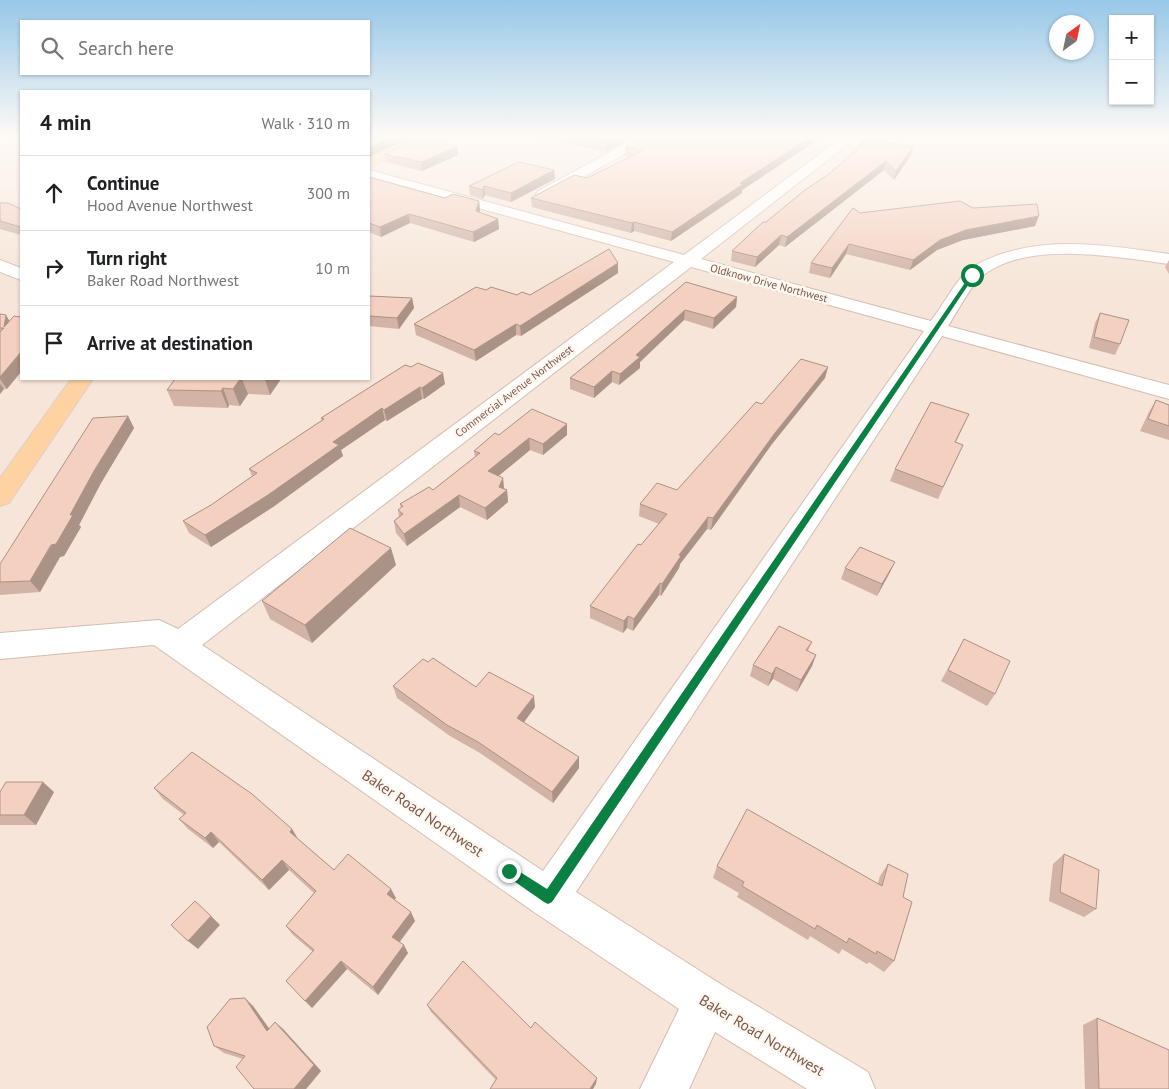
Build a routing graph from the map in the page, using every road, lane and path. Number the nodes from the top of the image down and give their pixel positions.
1 (420, 188) edge
2 (553, 188) edge
3 (784, 188) edge
4 (508, 212) junction
5 (1169, 259) edge
6 (687, 261) junction
7 (0, 265) edge
8 (20, 274) edge
9 (935, 328) junction
10 (81, 380) edge
11 (1169, 392) edge
12 (0, 497) edge
13 (0, 646) edge
14 (178, 646) junction
15 (548, 898) junction
16 (706, 1001) junction
17 (664, 1089) edge
18 (851, 1089) edge

1 - 4 street, Oldknow Drive Northwest
2 - 4 street
3 - 6 street, Commercial Avenue Northwest
4 - 6 street, Oldknow Drive Northwest
5 - 9 street
6 - 9 street, Oldknow Drive Northwest
6 - 14 street, Commercial Avenue Northwest
7 - 8 street
9 - 11 street, Oldknow Drive Northwest
9 - 15 street
10 - 12 main road
13 - 14 street, Baker Road Northwest
14 - 15 street, Baker Road Northwest
15 - 16 street, Baker Road Northwest
16 - 17 street
16 - 18 street, Baker Road Northwest

